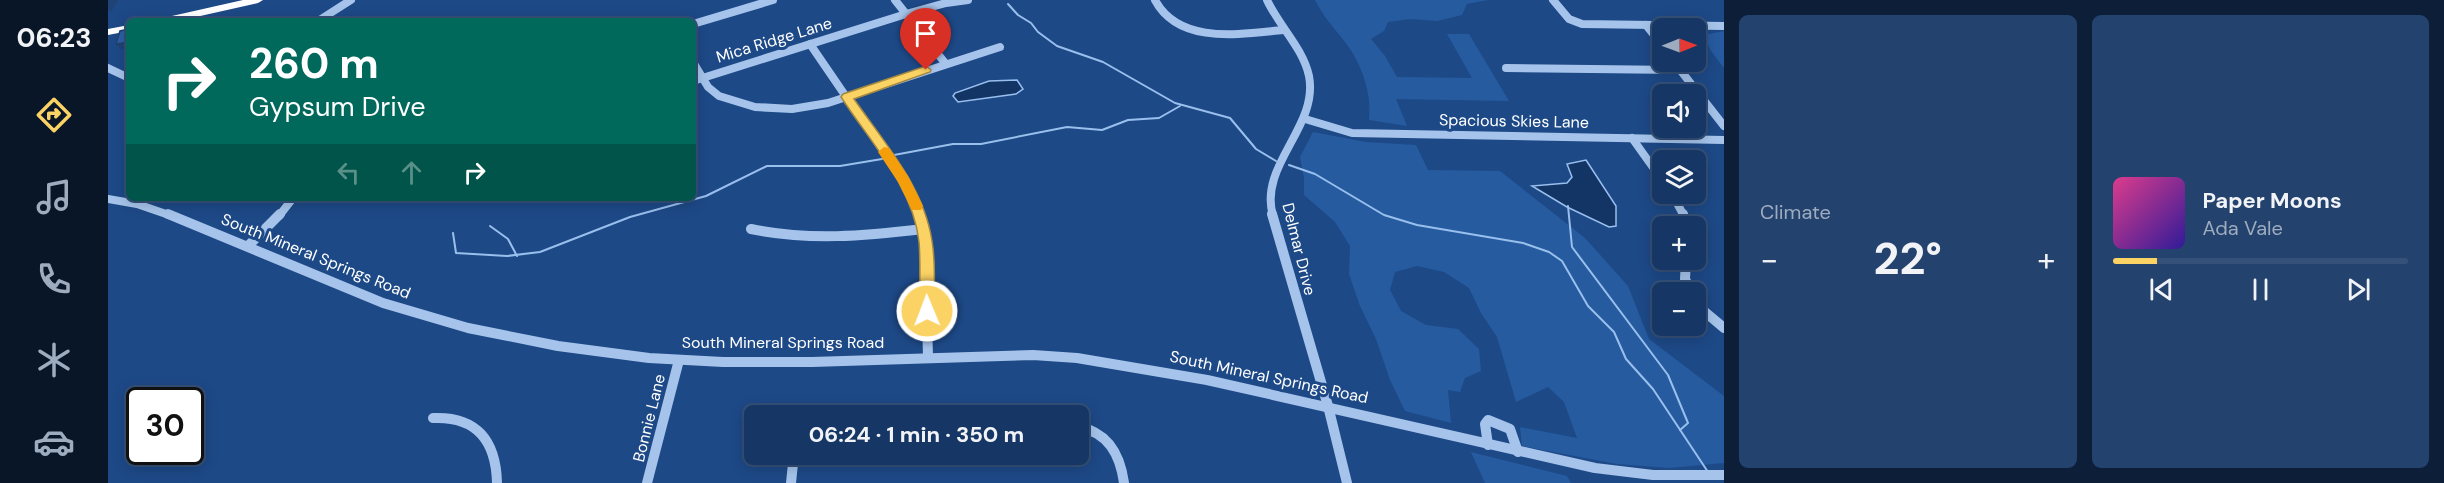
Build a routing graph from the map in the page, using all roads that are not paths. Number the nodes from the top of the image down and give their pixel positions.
1 (258, 0) edge
2 (351, 0) edge
3 (773, 0) edge
4 (895, 0) edge
5 (969, 0) edge
6 (1155, 0) edge
7 (1267, 0) edge
8 (1553, 0) edge
9 (906, 14) junction
10 (177, 18) edge
11 (323, 18) edge
12 (696, 23) edge
13 (1646, 25) junction
14 (1724, 26) edge
15 (126, 28) edge
16 (1283, 30) junction
17 (108, 32) edge
18 (1652, 32) edge
19 (810, 44) junction
20 (999, 47) dead end
21 (945, 63) junction
22 (108, 68) edge
23 (1506, 68) dead end
24 (1652, 70) edge
25 (1682, 72) edge
26 (126, 77) edge
27 (697, 79) edge
28 (847, 97) junction
29 (1305, 119) junction
30 (1724, 126) edge
31 (1632, 138) junction
32 (1724, 140) edge
33 (1652, 166) edge
34 (108, 199) edge
35 (290, 201) edge
36 (751, 229) dead end
37 (923, 229) junction
38 (248, 246) junction
39 (1706, 313) edge
40 (1724, 328) edge
41 (928, 357) junction
42 (679, 360) junction
43 (1328, 406) junction
44 (433, 418) dead end
45 (1089, 430) edge
46 (1488, 445) junction
47 (1518, 452) junction
48 (793, 465) edge
49 (1724, 475) edge
50 (497, 483) edge
51 (647, 483) edge
52 (791, 483) edge
53 (1124, 483) edge
54 (1347, 483) edge

1 - 10 highway
2 - 11 street
3 - 12 street
4 - 9 street
5 - 9 street, Mica Ridge Lane
6 - 16 street
7 - 16 street, Delmar Drive
8 - 13 street
9 - 19 street, Mica Ridge Lane
9 - 21 street
13 - 14 street
13 - 18 street
15 - 17 highway
16 - 29 street, Delmar Drive
19 - 27 street, Mica Ridge Lane
19 - 28 street
20 - 21 street
21 - 28 street
22 - 26 street
23 - 24 street
25 - 30 street
27 - 28 street
28 - 37 street
29 - 31 street, Spacious Skies Lane
29 - 43 street, Delmar Drive
31 - 32 street, Spacious Skies Lane
31 - 33 street
34 - 38 street, South Mineral Springs Road
35 - 38 street
36 - 37 street
37 - 41 street
38 - 42 street, South Mineral Springs Road
39 - 40 street
41 - 42 street, South Mineral Springs Road
41 - 43 street, South Mineral Springs Road
42 - 51 street, Bonnie Lane
43 - 46 street, South Mineral Springs Road
43 - 54 street, Delmar Drive
44 - 50 street
45 - 53 street
46 - 47 street, South Mineral Springs Road
46 - 47 street
47 - 49 street, South Mineral Springs Road
48 - 52 street

